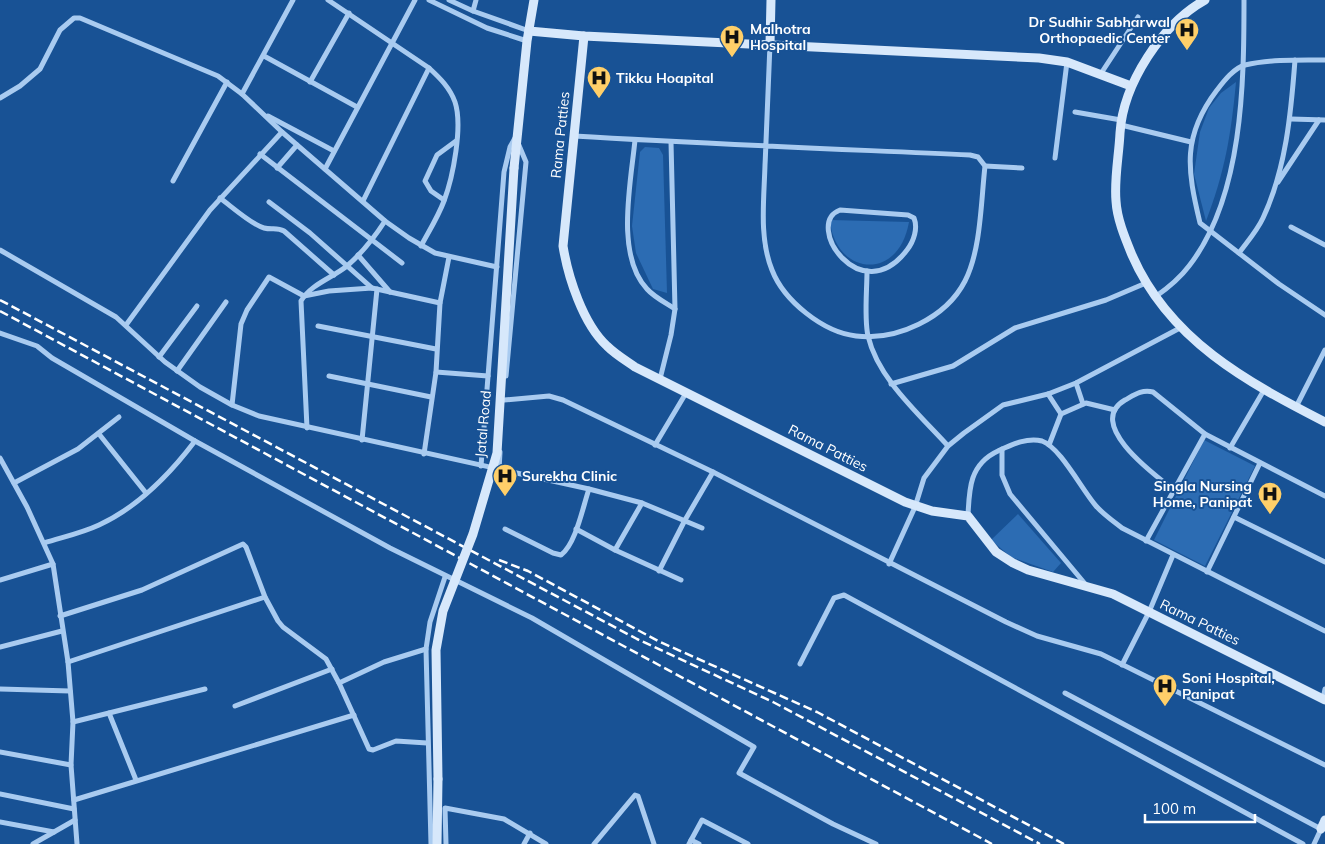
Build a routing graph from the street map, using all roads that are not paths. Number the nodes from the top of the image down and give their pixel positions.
1 (293, 0) edge
2 (328, 0) edge
3 (415, 0) edge
4 (429, 0) edge
5 (449, 0) edge
6 (476, 0) edge
7 (534, 0) edge
8 (772, 0) edge
9 (1205, 0) edge
10 (1244, 0) edge
11 (473, 12) junction
12 (349, 13) junction
13 (1138, 17) dead end
14 (529, 31) junction
15 (584, 36) junction
16 (392, 41) junction
17 (528, 41) junction
18 (770, 44) junction
19 (264, 56) junction
20 (1294, 60) junction
21 (1325, 60) edge
22 (1067, 62) junction
23 (1244, 65) junction
24 (429, 68) junction
25 (1100, 75) junction
26 (227, 82) junction
27 (310, 82) junction
28 (1131, 86) junction
29 (242, 94) junction
30 (0, 98) edge
31 (357, 107) junction
32 (1075, 112) dead end
33 (262, 113) junction
34 (1291, 119) junction
35 (1322, 120) edge
36 (1121, 123) junction
37 (282, 132) junction
38 (574, 136) junction
39 (516, 138) junction
40 (635, 140) junction
41 (456, 141) junction
42 (671, 142) junction
43 (1192, 142) junction
44 (297, 145) junction
45 (766, 145) junction
46 (334, 151) junction
47 (260, 154) junction
48 (1055, 158) dead end
49 (985, 166) junction
50 (278, 168) junction
51 (1022, 168) dead end
52 (325, 169) junction
53 (173, 180) dead end
54 (1276, 186) junction
55 (220, 198) junction
56 (444, 200) junction
57 (363, 201) junction
58 (269, 202) dead end
59 (385, 221) junction
60 (1291, 226) dead end
61 (1209, 230) junction
62 (372, 240) junction
63 (1325, 245) edge
64 (421, 246) junction
65 (0, 250) edge
66 (1239, 254) junction
67 (358, 255) junction
68 (449, 257) junction
69 (402, 263) dead end
70 (347, 266) junction
71 (497, 267) junction
72 (867, 271) junction
73 (334, 275) junction
74 (1146, 283) junction
75 (375, 288) junction
76 (390, 292) junction
77 (304, 296) junction
78 (1155, 297) junction
79 (226, 302) dead end
80 (440, 303) junction
81 (198, 306) dead end
82 (675, 309) junction
83 (1325, 315) edge
84 (126, 325) junction
85 (318, 326) dead end
86 (1180, 328) junction
87 (0, 333) edge
88 (372, 336) junction
89 (868, 336) junction
90 (436, 350) junction
91 (1325, 350) edge
92 (159, 357) junction
93 (177, 371) junction
94 (436, 372) junction
95 (329, 376) dead end
96 (488, 376) junction
97 (660, 379) junction
98 (1076, 383) junction
99 (367, 384) junction
100 (891, 384) junction
101 (1264, 390) junction
102 (686, 393) junction
103 (1048, 394) junction
104 (432, 397) junction
105 (504, 400) junction
106 (1083, 404) junction
107 (232, 405) junction
108 (1296, 407) junction
109 (1115, 410) junction
110 (1061, 414) junction
111 (119, 417) dead end
112 (1325, 422) edge
113 (307, 428) junction
114 (99, 434) junction
115 (1205, 434) junction
116 (362, 440) junction
117 (196, 441) junction
118 (1049, 445) junction
119 (656, 446) junction
120 (948, 446) junction
121 (1230, 448) junction
122 (1002, 449) junction
123 (424, 454) junction
124 (0, 458) edge
125 (1260, 463) junction
126 (481, 466) junction
127 (499, 470) junction
128 (713, 472) junction
129 (14, 483) junction
130 (589, 489) junction
131 (1174, 490) junction
132 (146, 492) junction
133 (1325, 496) edge
134 (642, 503) junction
135 (915, 507) junction
136 (968, 516) junction
137 (1234, 517) junction
138 (685, 520) junction
139 (702, 528) dead end
140 (505, 529) dead end
141 (576, 529) junction
142 (1146, 541) junction
143 (44, 543) junction
144 (615, 550) junction
145 (1173, 555) junction
146 (1325, 562) edge
147 (53, 564) junction
148 (889, 564) junction
149 (660, 571) junction
150 (1207, 572) junction
151 (446, 577) junction
152 (0, 580) edge
153 (681, 580) dead end
154 (1086, 585) junction
155 (265, 597) junction
156 (1149, 612) junction
157 (60, 616) junction
158 (62, 631) junction
159 (1325, 631) edge
160 (0, 647) edge
161 (426, 649) junction
162 (68, 662) junction
163 (800, 664) dead end
164 (1122, 665) junction
165 (332, 669) junction
166 (339, 683) junction
167 (1325, 688) edge
168 (0, 689) edge
169 (205, 689) dead end
170 (70, 691) junction
171 (1065, 693) dead end
172 (1324, 700) edge
173 (235, 706) dead end
174 (109, 713) junction
175 (354, 715) junction
176 (73, 722) junction
177 (428, 743) junction
178 (0, 752) edge
179 (72, 765) junction
180 (1325, 765) edge
181 (136, 780) junction
182 (0, 794) edge
183 (74, 800) junction
184 (74, 809) junction
185 (75, 820) junction
186 (1325, 820) edge
187 (0, 822) edge
188 (1324, 831) edge
189 (54, 832) junction
190 (530, 833) junction
191 (690, 842) edge
192 (33, 844) edge
193 (77, 844) edge
194 (431, 844) edge
195 (437, 844) edge
196 (446, 844) edge
197 (524, 844) edge
198 (546, 844) edge
199 (594, 844) edge
200 (654, 844) edge
201 (699, 844) edge
202 (748, 844) edge
203 (876, 844) edge
204 (1303, 844) edge
205 (1314, 844) edge

1 - 19 street
2 - 12 street
3 - 16 street
4 - 17 street
5 - 11 street
6 - 11 street
7 - 14 street, Jatal Road
8 - 18 street
9 - 28 street
10 - 23 street
11 - 14 street
12 - 16 street
12 - 27 street
13 - 25 street
14 - 15 street
14 - 17 street, Jatal Road
15 - 18 street
15 - 38 street, Rama Patties
16 - 24 street
16 - 31 street
17 - 39 street, Jatal Road
18 - 22 street
18 - 45 street
19 - 27 street
19 - 29 street
20 - 21 street
20 - 23 street
20 - 34 street
22 - 25 street
22 - 48 street
23 - 43 street
23 - 61 street
24 - 41 street
24 - 57 street
25 - 28 street
26 - 29 street
26 - 30 street
26 - 53 street
27 - 31 street
28 - 36 street
29 - 33 street
31 - 46 street
32 - 36 street
33 - 37 street
33 - 46 street
34 - 35 street
34 - 54 street
35 - 54 street
36 - 43 street
36 - 74 street
37 - 44 street
37 - 47 street
38 - 40 street
38 - 97 street, Rama Patties
39 - 71 street
39 - 105 street
39 - 195 street, Jatal Road, bridge
40 - 42 street
40 - 82 street
41 - 56 street
41 - 56 street
42 - 45 street
42 - 82 street
43 - 61 street
44 - 50 street
44 - 52 street
45 - 49 street
45 - 89 street
46 - 52 street
47 - 50 street
47 - 55 street
49 - 51 street
49 - 89 street
50 - 62 street
52 - 57 street
54 - 66 street
55 - 73 street
55 - 84 street
56 - 64 street
57 - 59 street
58 - 70 street
59 - 62 street
59 - 64 street
60 - 63 street
61 - 66 street
61 - 78 street
62 - 67 street
62 - 69 street
64 - 68 street
65 - 84 street
66 - 83 street
67 - 70 street
67 - 76 street
68 - 71 street
68 - 80 street
70 - 73 street
70 - 75 street
71 - 96 street
72 - 72 street
72 - 89 street
73 - 77 street
74 - 78 street
74 - 100 street
75 - 76 street
75 - 77 street
75 - 88 street
76 - 80 street
77 - 107 street
77 - 113 street
78 - 86 street
79 - 93 street
80 - 90 street
81 - 92 street
82 - 97 street
84 - 92 street
85 - 88 street
86 - 98 street
86 - 101 street
87 - 117 street
88 - 90 street
88 - 99 street
89 - 100 street
90 - 94 street
91 - 108 street
92 - 93 street
93 - 107 street
94 - 96 street
94 - 104 street
95 - 99 street
96 - 126 street
97 - 102 street, Rama Patties
98 - 103 street
98 - 106 street
99 - 104 street
99 - 116 street
100 - 120 street
101 - 108 street
101 - 121 street
102 - 119 street
102 - 135 street, Rama Patties
103 - 110 street
103 - 120 street
104 - 123 street
105 - 119 street
105 - 127 street
106 - 109 street
106 - 110 street
107 - 113 street
108 - 112 street
109 - 115 street
109 - 131 street
110 - 118 street
111 - 114 street
113 - 116 street
114 - 129 street
114 - 132 street
115 - 121 street
115 - 131 street
116 - 123 street
117 - 132 street
117 - 151 street
118 - 122 street
118 - 142 street
119 - 128 street
120 - 135 street
121 - 125 street
122 - 136 street
122 - 154 street
123 - 126 street
124 - 129 street
125 - 133 street
125 - 137 street
126 - 127 street
127 - 130 street
128 - 138 street
128 - 148 street
129 - 143 street
130 - 134 street
130 - 141 street
131 - 142 street
132 - 143 street
134 - 138 street
134 - 144 street
135 - 136 street, Rama Patties
135 - 148 street
136 - 154 street, Rama Patties
137 - 146 street
137 - 150 street
138 - 139 street
138 - 149 street
140 - 141 street
141 - 144 street
142 - 145 street
143 - 147 street
144 - 149 street
145 - 150 street
145 - 156 street
147 - 152 street
147 - 157 street
148 - 164 street
149 - 153 street
150 - 159 street
151 - 161 street
151 - 203 street
154 - 156 street, Rama Patties
155 - 157 street
155 - 162 street
155 - 165 street
156 - 164 street
156 - 172 street, Rama Patties
157 - 158 street
158 - 160 street
158 - 162 street
161 - 166 street
161 - 177 street
162 - 170 street
163 - 204 street
164 - 180 street
165 - 166 street
165 - 173 street
166 - 175 street
167 - 172 street
168 - 170 street
169 - 174 street
170 - 176 street
171 - 188 street
174 - 176 street
174 - 181 street
175 - 177 street
175 - 181 street
176 - 179 street
177 - 194 street
178 - 179 street
179 - 183 street
181 - 183 street
182 - 184 street
183 - 184 street
184 - 185 street
185 - 189 street
185 - 193 street
186 - 188 street
187 - 189 street
188 - 205 street
189 - 192 street
190 - 196 street
190 - 197 street
190 - 198 street
191 - 201 street
191 - 202 street
199 - 200 street

